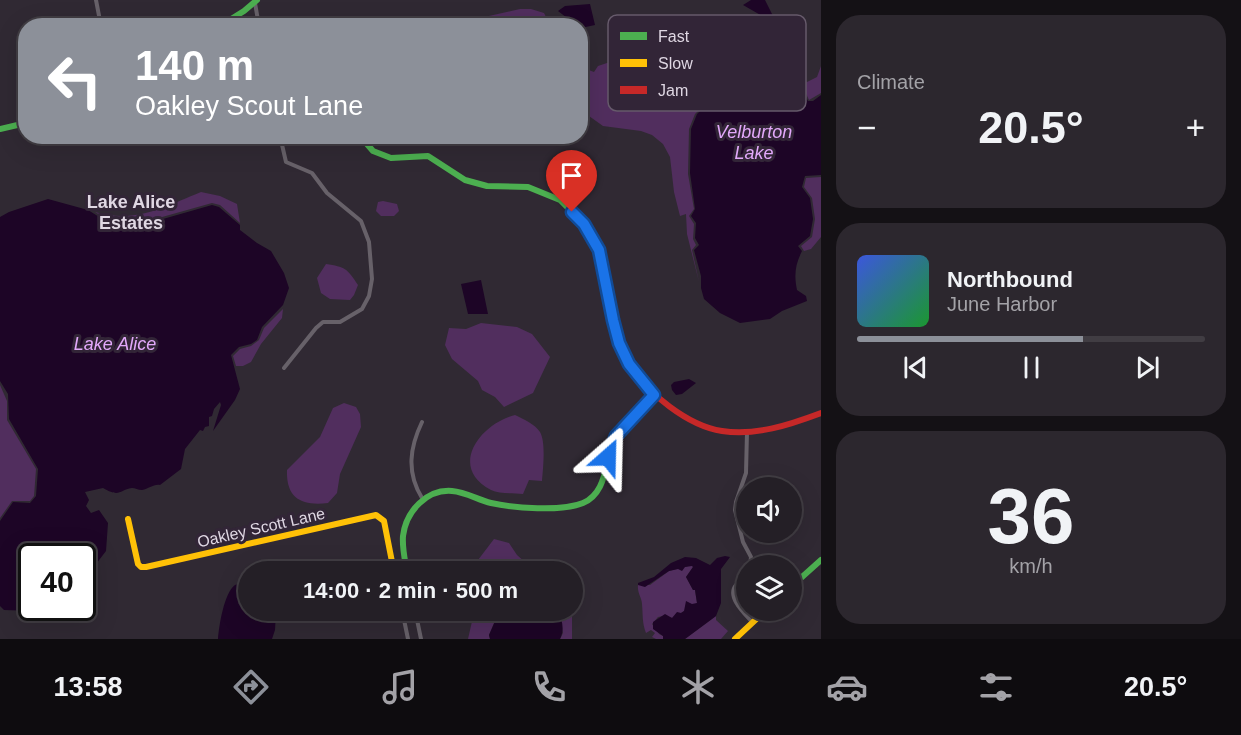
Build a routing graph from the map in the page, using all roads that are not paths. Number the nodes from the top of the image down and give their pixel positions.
1 (96, 0) edge
2 (256, 1) edge
3 (99, 18) edge
4 (232, 18) edge
5 (258, 18) edge
6 (18, 125) edge
7 (0, 129) edge
8 (282, 144) edge
9 (367, 144) edge
10 (284, 368) dead end
11 (654, 395) junction
12 (821, 414) edge
13 (422, 422) dead end
14 (747, 432) junction
15 (422, 498) junction
16 (128, 519) dead end
17 (750, 555) edge
18 (821, 560) edge
19 (392, 561) edge
20 (406, 561) edge
21 (802, 577) edge
22 (404, 621) edge
23 (417, 621) edge
24 (753, 622) edge
25 (408, 639) edge
26 (421, 639) edge
27 (735, 639) edge

1 - 3 street
2 - 4 street
2 - 5 street
6 - 7 street
8 - 10 street
9 - 11 street
11 - 14 street
11 - 15 street
12 - 14 street
13 - 15 street
14 - 17 street
15 - 20 street
16 - 19 street, Oakley Scott Lane
18 - 21 street
22 - 25 street
23 - 26 street
24 - 27 street

